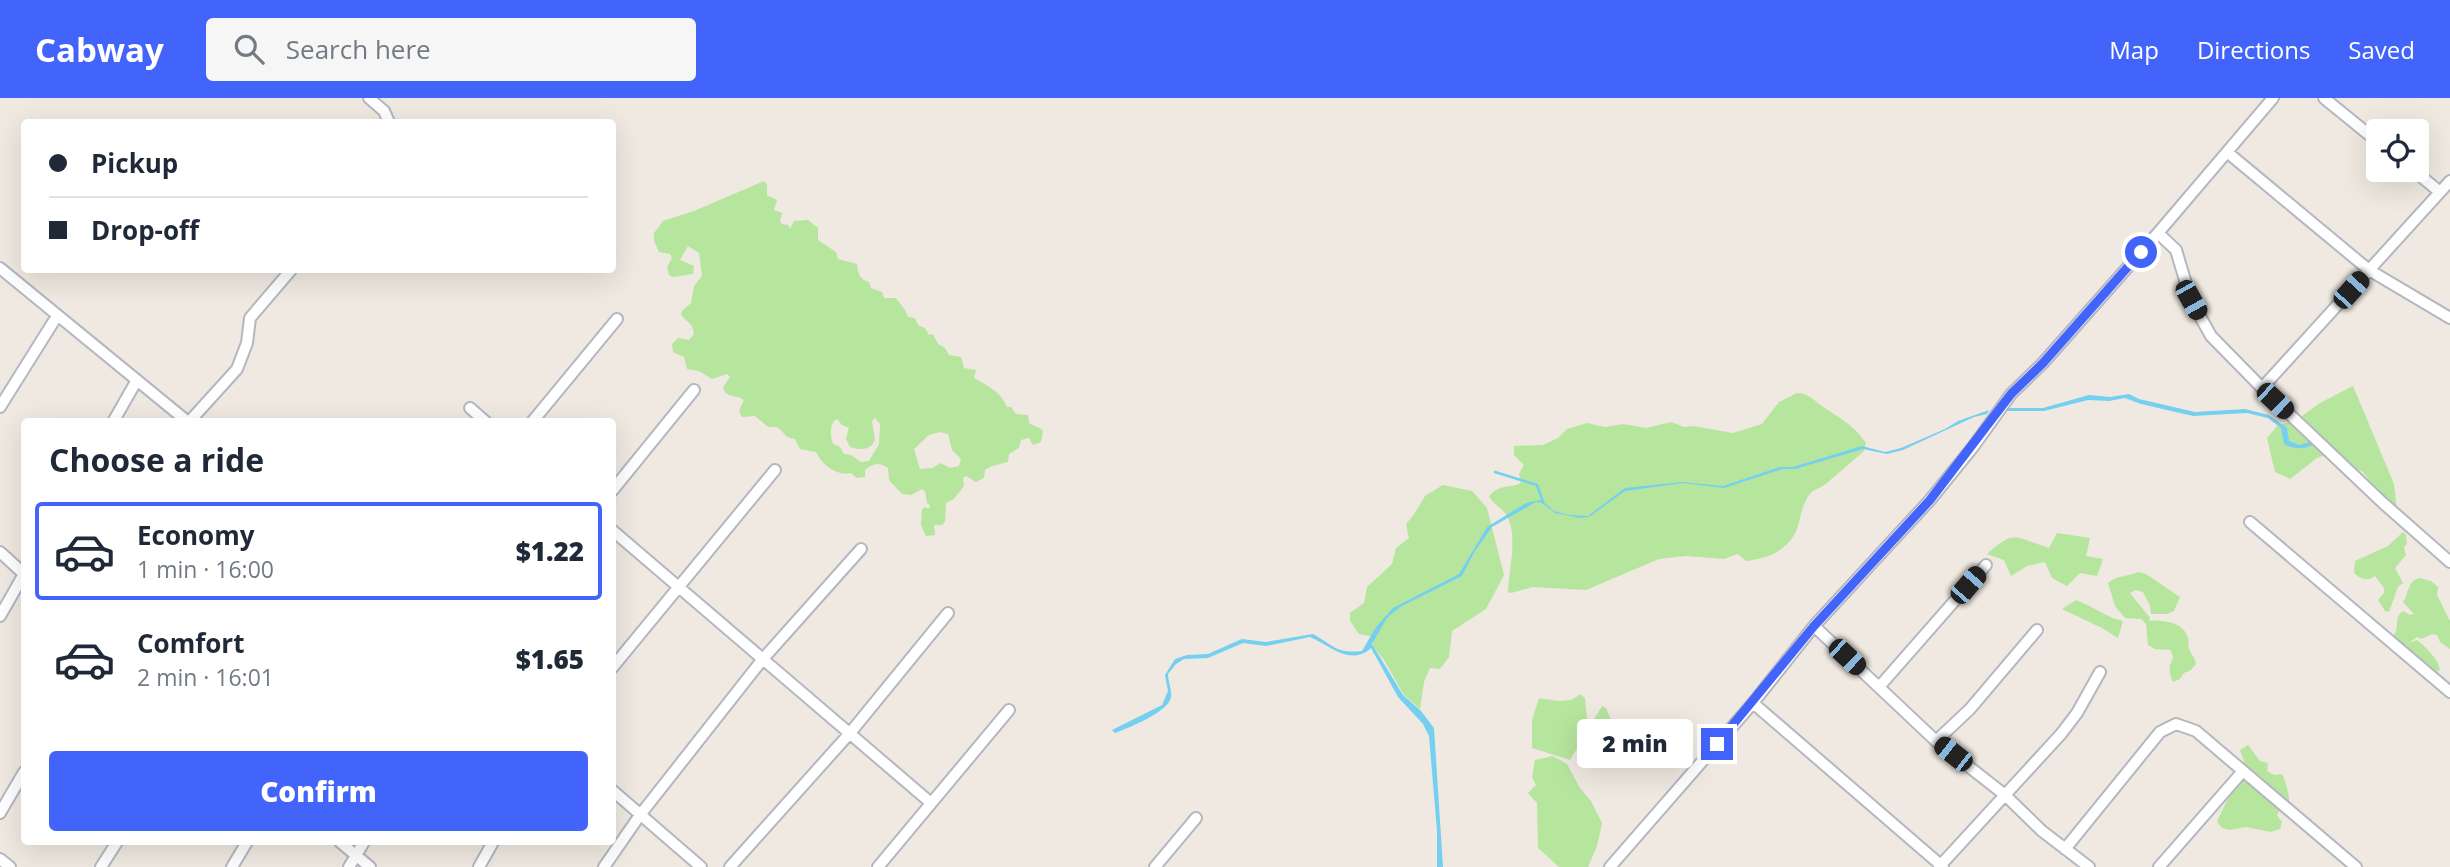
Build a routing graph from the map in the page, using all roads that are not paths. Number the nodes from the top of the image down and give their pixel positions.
1 (369, 98) edge
2 (2273, 98) edge
3 (2324, 98) edge
4 (388, 119) edge
5 (2366, 132) edge
6 (2227, 152) junction
7 (2450, 181) edge
8 (2428, 182) edge
9 (2440, 192) junction
10 (2158, 233) junction
11 (0, 268) edge
12 (2369, 270) junction
13 (289, 273) edge
14 (57, 316) junction
15 (2450, 318) edge
16 (617, 319) dead end
17 (137, 380) junction
18 (2262, 388) junction
19 (694, 390) dead end
20 (0, 407) edge
21 (470, 408) dead end
22 (115, 418) edge
23 (183, 418) edge
24 (192, 418) edge
25 (481, 418) edge
26 (535, 418) edge
27 (775, 470) dead end
28 (616, 486) edge
29 (2250, 522) dead end
30 (616, 533) edge
31 (861, 549) dead end
32 (0, 552) edge
33 (2450, 562) edge
34 (1986, 565) dead end
35 (21, 571) edge
36 (21, 579) edge
37 (679, 587) junction
38 (948, 613) dead end
39 (0, 616) edge
40 (1814, 626) junction
41 (2037, 630) dead end
42 (763, 659) junction
43 (616, 663) edge
44 (2100, 672) dead end
45 (1879, 687) junction
46 (2450, 692) edge
47 (1753, 703) junction
48 (1009, 710) dead end
49 (850, 733) junction
50 (1936, 741) junction
51 (2243, 771) junction
52 (21, 777) edge
53 (616, 794) edge
54 (2005, 795) junction
55 (931, 803) junction
56 (0, 813) edge
57 (640, 815) junction
58 (1196, 818) dead end
59 (115, 845) edge
60 (245, 845) edge
61 (344, 845) edge
62 (362, 845) edge
63 (491, 845) edge
64 (2066, 849) junction
65 (356, 855) junction
66 (0, 859) edge
67 (1941, 866) edge
68 (10, 867) edge
69 (102, 867) edge
70 (232, 867) edge
71 (349, 867) edge
72 (370, 867) edge
73 (479, 867) edge
74 (604, 867) edge
75 (701, 867) edge
76 (730, 867) edge
77 (878, 867) edge
78 (1154, 867) edge
79 (1610, 867) edge
80 (2089, 867) edge
81 (2160, 867) edge
82 (2356, 867) edge

1 - 4 street
2 - 6 street
3 - 5 street
6 - 10 street
6 - 12 street
7 - 9 street
8 - 9 street
9 - 12 street
10 - 18 street
10 - 40 street
11 - 14 street
12 - 15 street
12 - 18 street
13 - 24 street
14 - 17 street
14 - 20 street
16 - 26 street
17 - 22 street
17 - 23 street
18 - 33 street
19 - 28 street
21 - 25 street
27 - 37 street
29 - 46 street
30 - 37 street
31 - 42 street
32 - 35 street
34 - 45 street
36 - 39 street
37 - 42 street
37 - 43 street
38 - 49 street
40 - 45 street
40 - 47 street
41 - 50 street
42 - 49 street
42 - 57 street
44 - 54 street
45 - 50 street
47 - 67 street
47 - 79 street
48 - 55 street
49 - 55 street
49 - 76 street
50 - 54 street
51 - 64 street
51 - 81 street
51 - 82 street
52 - 56 street
53 - 57 street
54 - 64 street
54 - 67 street
55 - 77 street
57 - 74 street
57 - 75 street
58 - 78 street
59 - 69 street
60 - 70 street
61 - 65 street
62 - 65 street
63 - 73 street
64 - 80 street
65 - 71 street
65 - 72 street
66 - 68 street

